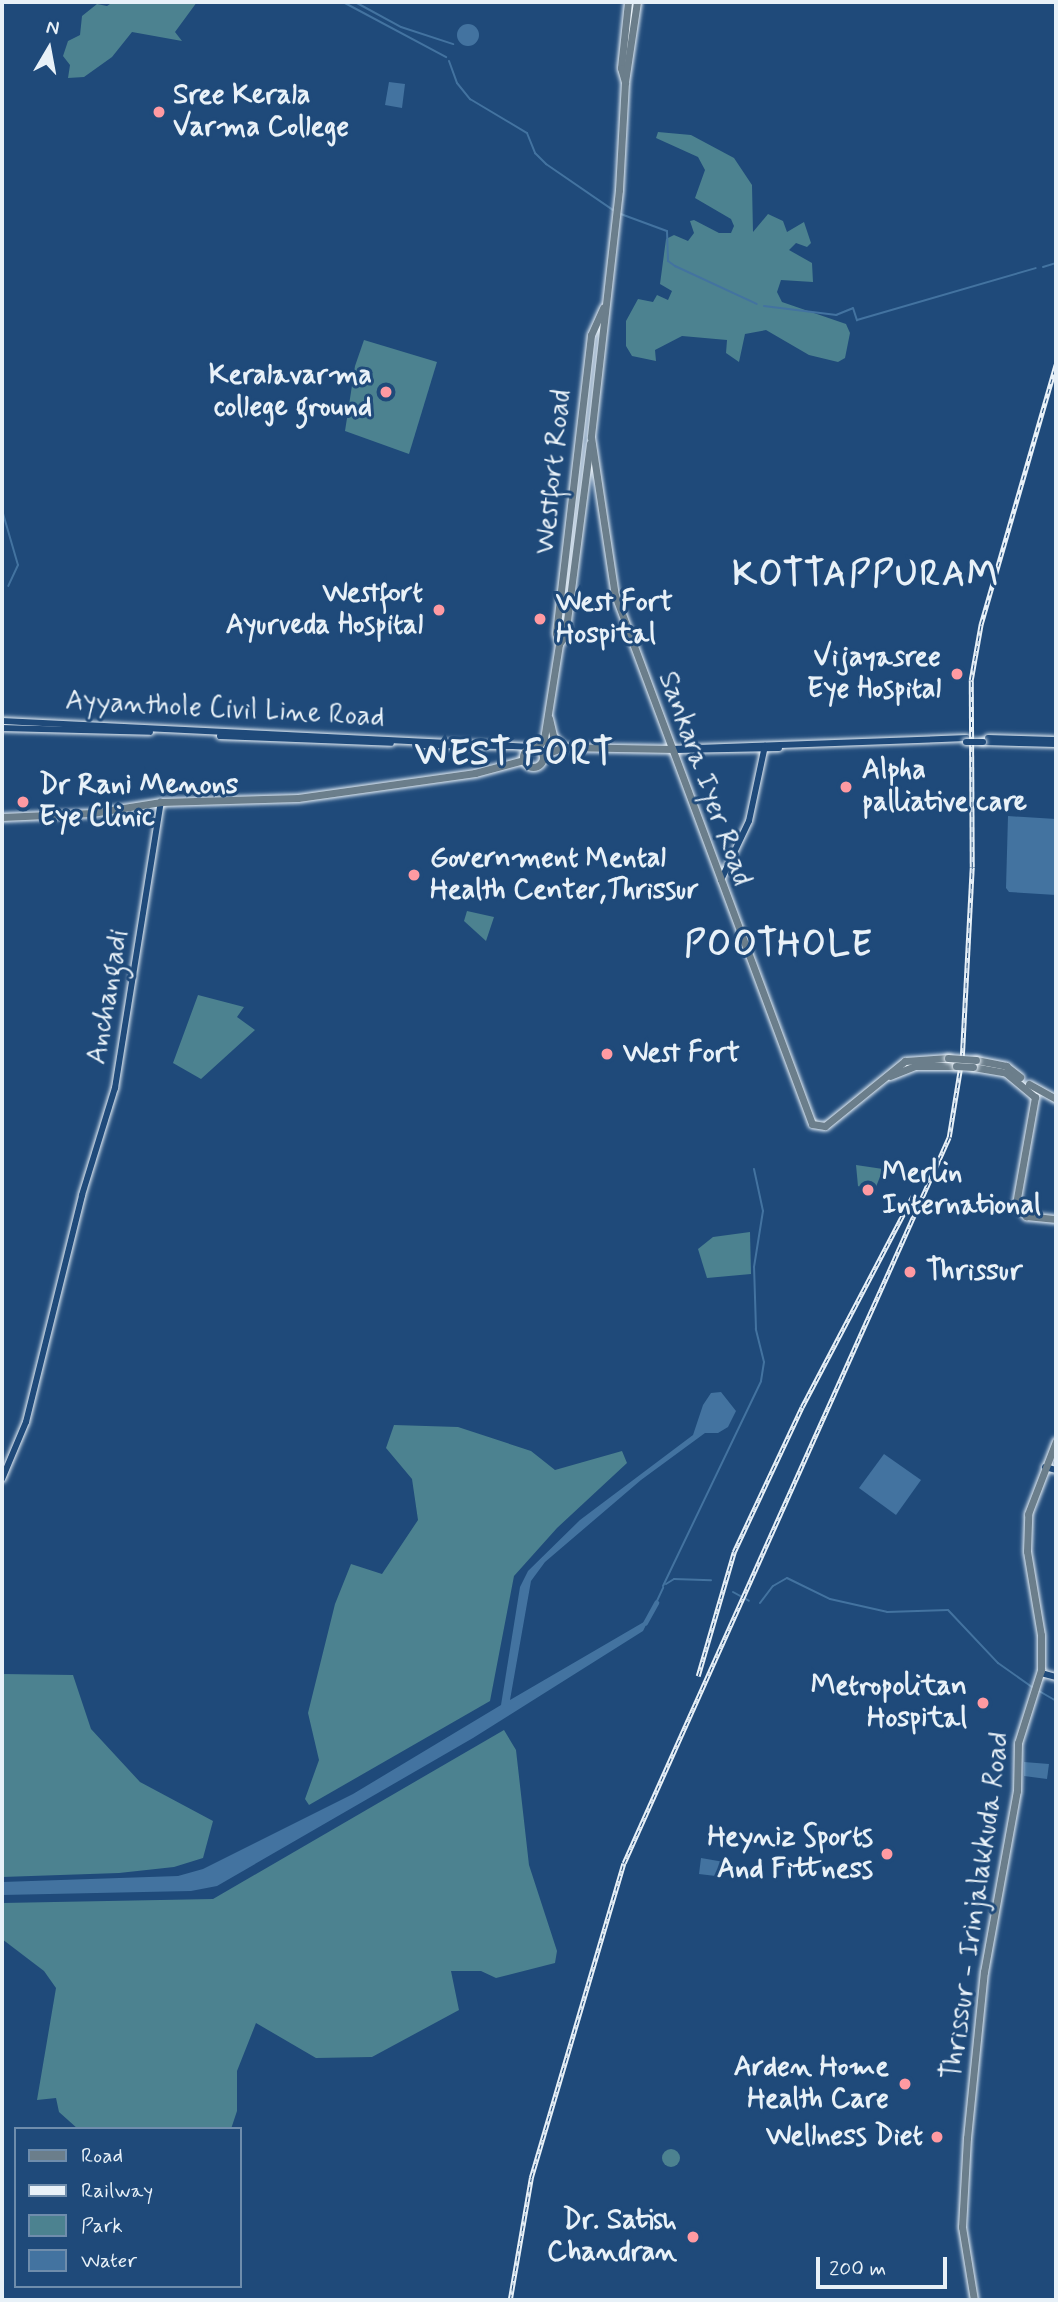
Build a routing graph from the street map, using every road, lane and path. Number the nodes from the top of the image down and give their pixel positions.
1 (628, 2) edge
2 (637, 2) edge
3 (625, 82) junction
4 (603, 308) junction
5 (583, 409) junction
6 (595, 410) junction
7 (580, 436) junction
8 (591, 437) junction
9 (559, 644) junction
10 (548, 711) junction
11 (2, 722) edge
12 (72, 727) junction
13 (2, 728) edge
14 (1056, 742) edge
15 (534, 747) junction
16 (564, 747) junction
17 (765, 747) junction
18 (670, 749) junction
19 (543, 755) junction
20 (524, 760) junction
21 (161, 802) junction
22 (2, 817) edge
23 (721, 880) junction
24 (974, 1064) junction
25 (874, 1084) junction
26 (1035, 1097) junction
27 (1054, 1099) edge
28 (1056, 1219) edge
29 (1056, 1441) edge
30 (1045, 1467) junction
31 (1056, 1470) edge
32 (2, 1479) edge
33 (1041, 1674) junction
34 (1056, 1677) edge
35 (976, 2300) edge

1 - 3 main road
2 - 3 main road
3 - 4 main road
4 - 5 main road, Westfort Road
4 - 6 main road, Sankara Iyer Road
5 - 6 main road
5 - 7 main road, Westfort Road
6 - 8 main road, Sankara Iyer Road
7 - 8 main road
7 - 9 main road, Westfort Road
8 - 9 main road, Westfort Road
8 - 18 main road, Sankara Iyer Road
9 - 10 main road, Westfort Road
10 - 15 main road, Westfort Road
10 - 16 main road, Westfort Road
11 - 12 main road, Ayyanthole Civil Line Road
12 - 13 main road, Ayyanthole Civil Line Road
12 - 15 main road, Ayyanthole Civil Line Road
14 - 17 main road, bridge
15 - 19 main road
15 - 20 main road, Westfort Road
16 - 18 main road
16 - 19 main road
17 - 18 main road
17 - 23 main road
18 - 23 main road, Sankara Iyer Road
19 - 20 main road
20 - 21 main road
21 - 22 main road
21 - 32 main road, Anchangadi
23 - 25 main road, Sankara Iyer Road
24 - 25 main road, bridge
24 - 25 main road, bridge
24 - 26 main road
26 - 27 main road
26 - 27 main road
26 - 28 main road
29 - 30 main road, Thrissur - Irinjalakkuda Road
30 - 31 main road
30 - 33 main road, Thrissur - Irinjalakkuda Road
33 - 34 main road
33 - 35 main road, Thrissur - Irinjalakkuda Road

